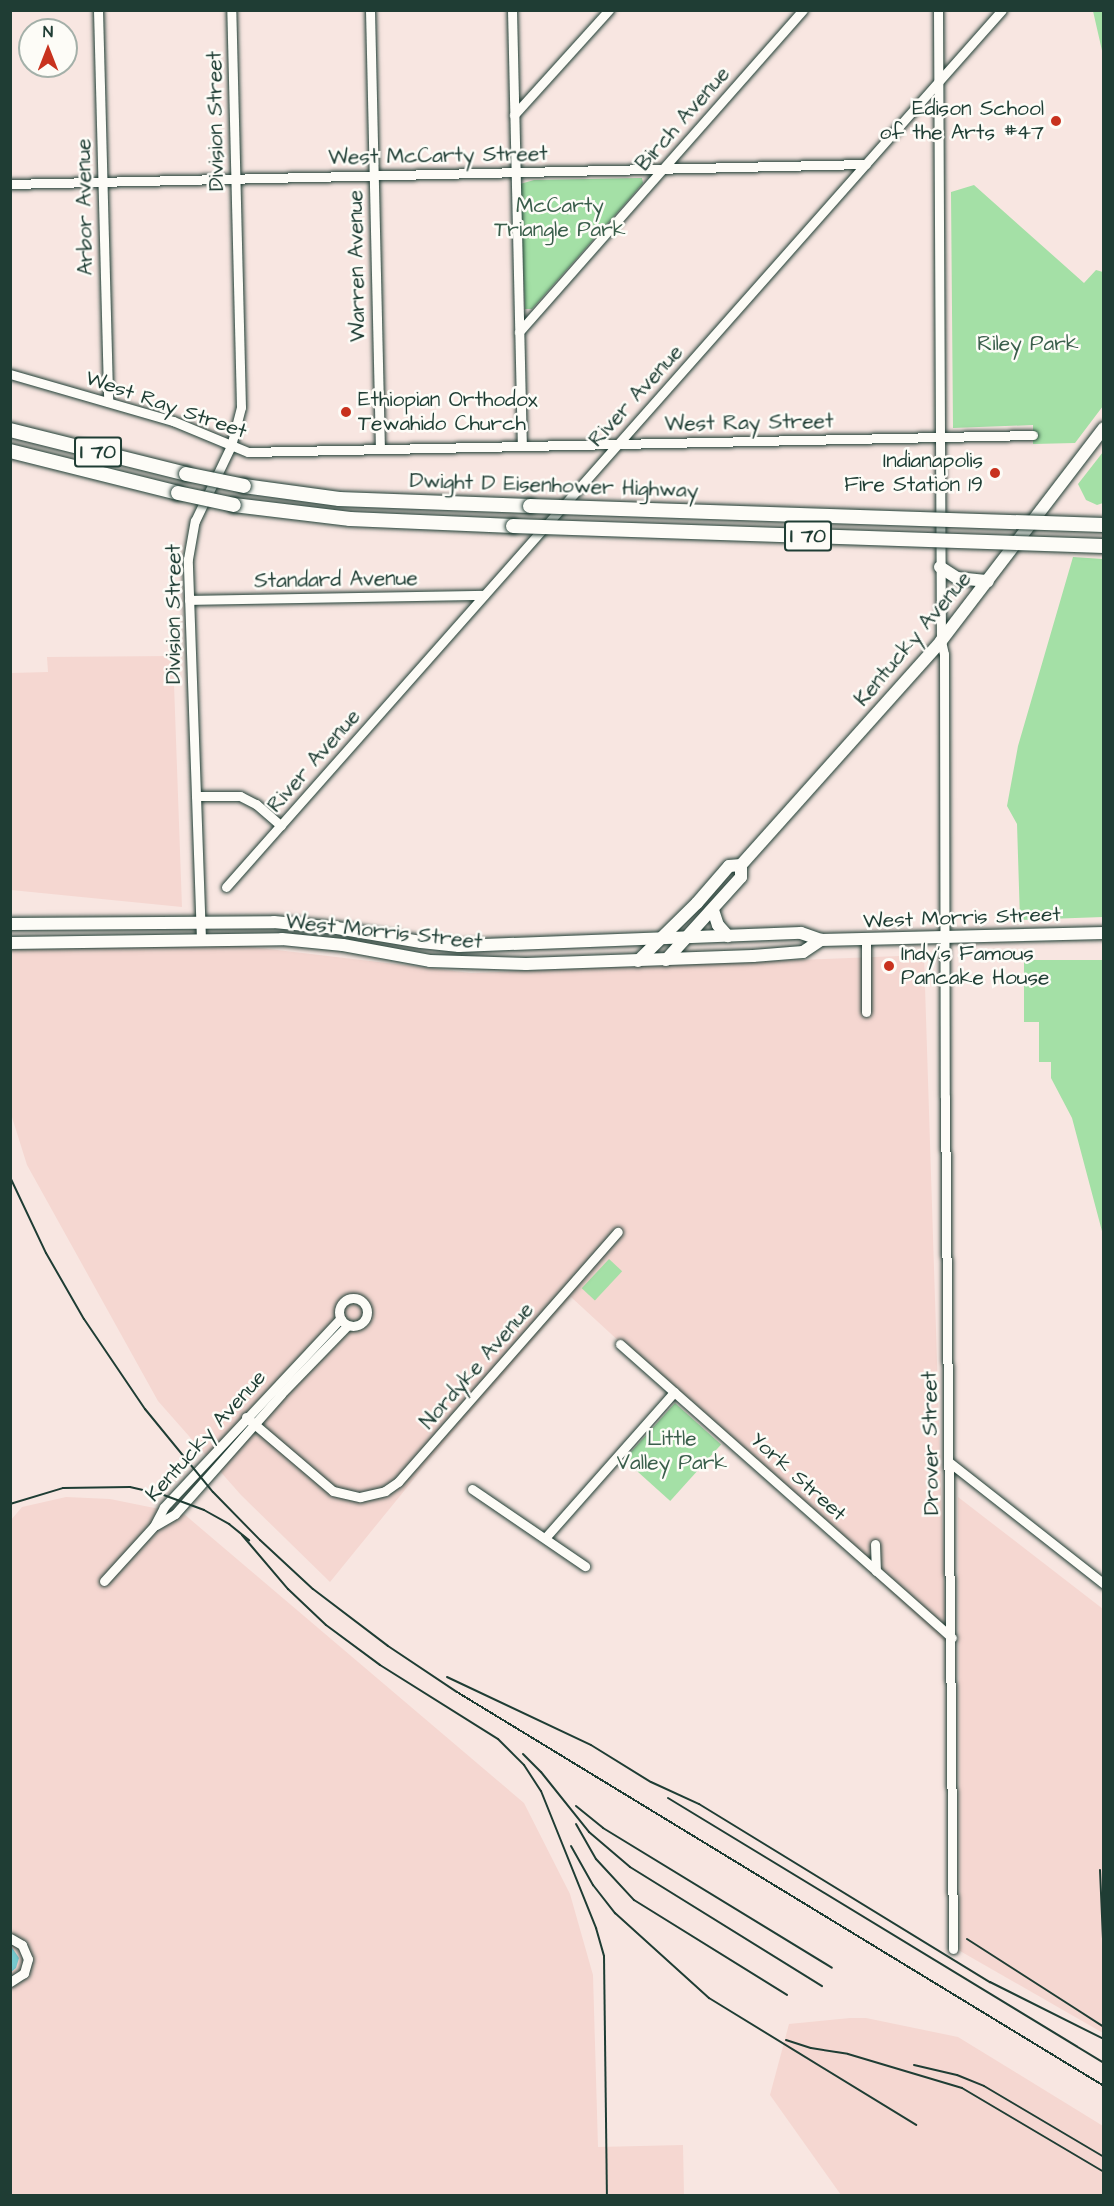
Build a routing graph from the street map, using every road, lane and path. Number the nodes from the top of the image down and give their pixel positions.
1 (98, 10) edge
2 (231, 10) edge
3 (369, 10) edge
4 (512, 10) edge
5 (609, 10) edge
6 (803, 10) edge
7 (938, 10) edge
8 (1002, 10) edge
9 (938, 82) junction
10 (514, 115) junction
11 (866, 164) junction
12 (664, 169) junction
13 (516, 172) junction
14 (373, 176) junction
15 (236, 179) junction
16 (102, 182) junction
17 (10, 184) edge
18 (519, 332) junction
19 (10, 374) edge
20 (108, 402) junction
21 (1104, 428) edge
22 (10, 430) edge
23 (1033, 435) dead end
24 (940, 436) junction
25 (618, 444) junction
26 (231, 446) junction
27 (522, 446) junction
28 (380, 449) junction
29 (10, 451) edge
30 (1104, 525) edge
31 (1104, 546) edge
32 (940, 567) junction
33 (988, 581) junction
34 (484, 595) junction
35 (189, 600) junction
36 (941, 641) junction
37 (196, 796) junction
38 (281, 826) junction
39 (741, 866) junction
40 (226, 887) dead end
41 (713, 910) junction
42 (200, 922) junction
43 (10, 924) edge
44 (1104, 933) edge
45 (380, 935) junction
46 (728, 936) junction
47 (687, 938) junction
48 (945, 938) junction
49 (201, 939) junction
50 (661, 939) junction
51 (301, 940) junction
52 (821, 940) junction
53 (866, 940) junction
54 (10, 943) edge
55 (487, 945) junction
56 (394, 955) junction
57 (666, 960) junction
58 (638, 961) junction
59 (866, 1012) dead end
60 (618, 1232) dead end
61 (344, 1322) dead end
62 (620, 1344) dead end
63 (674, 1392) junction
64 (250, 1421) junction
65 (949, 1462) junction
66 (472, 1490) dead end
67 (545, 1538) junction
68 (875, 1544) dead end
69 (585, 1566) dead end
70 (876, 1571) junction
71 (104, 1581) dead end
72 (1104, 1584) edge
73 (952, 1638) junction
74 (10, 1938) edge
75 (953, 1949) dead end
76 (10, 1982) edge

1 - 16 street, Arbor Avenue
2 - 15 street, Division Street
3 - 14 street, Warren Avenue
4 - 10 street
5 - 10 street
6 - 12 street, Birch Avenue
7 - 9 street
8 - 9 street, River Avenue
9 - 11 street, River Avenue
9 - 24 street, Drover Street
10 - 13 street
11 - 12 street, West McCarty Street
11 - 25 street, River Avenue
12 - 13 street, West McCarty Street
12 - 18 street, Birch Avenue
13 - 14 street, West McCarty Street
13 - 18 street
14 - 15 street, West McCarty Street
14 - 28 street, Warren Avenue
15 - 16 street, West McCarty Street
15 - 26 street, Division Street
16 - 17 street, West McCarty Street
16 - 20 street, Arbor Avenue
18 - 27 street
19 - 20 street, West Ray Street
20 - 26 street, West Ray Street
21 - 33 main road, Kentucky Avenue
22 - 30 highway, Dwight D Eisenhower Highway / I 70, bridge
23 - 24 street, West Ray Street
24 - 25 street, West Ray Street
24 - 32 street, Drover Street
25 - 27 street, West Ray Street
25 - 34 street, River Avenue
26 - 28 street, West Ray Street
26 - 35 street, Division Street
27 - 28 street, West Ray Street
29 - 31 highway, Dwight D Eisenhower Highway / I 70, bridge
32 - 33 main road
32 - 36 street, Drover Street
33 - 36 main road, Kentucky Avenue
34 - 35 street, Standard Avenue
34 - 38 street, River Avenue
35 - 37 street, Division Street
36 - 39 main road, Kentucky Avenue
36 - 48 street, Drover Street
37 - 38 street
37 - 42 street, Division Street
38 - 40 street, River Avenue
39 - 41 main road, Kentucky Avenue
39 - 50 main road, Kentucky Avenue
41 - 46 main road
41 - 47 main road, Kentucky Avenue
42 - 43 main road, West Morris Street
42 - 45 main road, West Morris Street
42 - 49 street, Division Street
44 - 48 main road, West Morris Street
45 - 51 main road
45 - 55 main road, West Morris Street
46 - 47 main road, West Morris Street
46 - 52 main road, West Morris Street
47 - 50 main road, West Morris Street
47 - 57 main road, Kentucky Avenue
48 - 53 main road, West Morris Street
48 - 65 street, Drover Street
49 - 51 main road, West Morris Street
49 - 54 main road, West Morris Street
50 - 55 main road, West Morris Street
50 - 58 main road, Kentucky Avenue
51 - 56 main road, West Morris Street
52 - 53 main road, West Morris Street
52 - 57 main road, West Morris Street
53 - 59 street
55 - 56 main road
56 - 58 main road, West Morris Street
57 - 58 main road, West Morris Street
60 - 64 street, Nordyke Avenue
61 - 64 street, Kentucky Avenue
62 - 63 street, York Street
63 - 67 street
63 - 70 street, York Street
64 - 71 street, Kentucky Avenue
65 - 72 street
65 - 73 street, Drover Street
66 - 67 street
67 - 69 street
68 - 70 street
70 - 73 street, York Street
73 - 75 street, Drover Street
74 - 76 street

